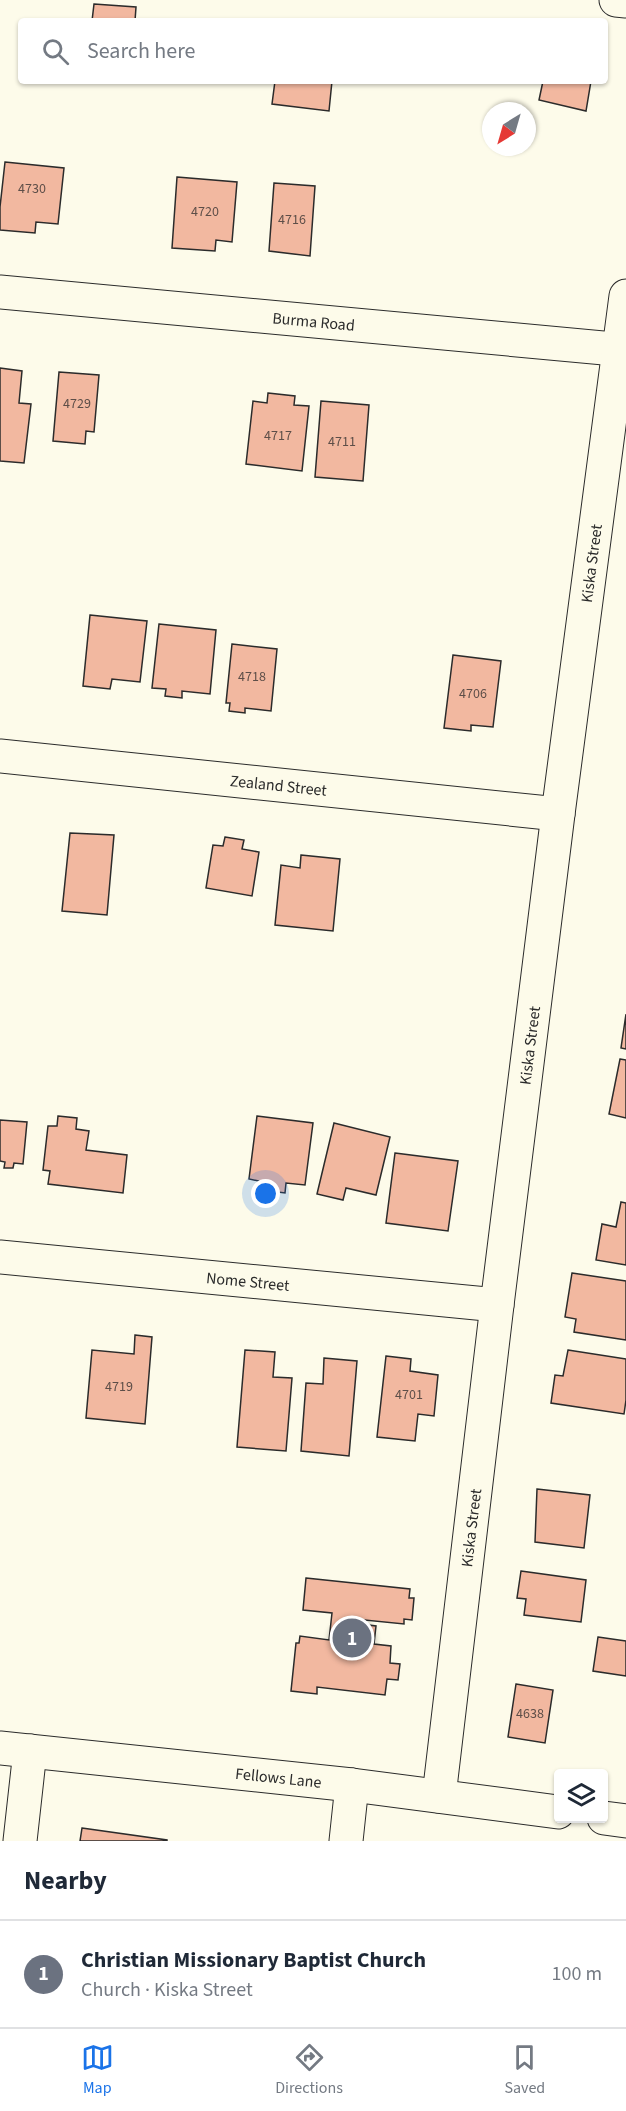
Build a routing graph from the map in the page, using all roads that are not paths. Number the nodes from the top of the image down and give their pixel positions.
1 (616, 0) edge
2 (626, 1) edge
3 (0, 292) edge
4 (626, 296) edge
5 (623, 350) edge
6 (0, 756) edge
7 (558, 814) junction
8 (0, 1257) edge
9 (497, 1305) junction
10 (15, 1750) edge
11 (352, 1785) junction
12 (440, 1796) junction
13 (554, 1811) edge
14 (608, 1819) edge
15 (626, 1821) edge
16 (20, 1841) edge
17 (346, 1841) edge

1 - 2 street
3 - 5 street, Burma Road
4 - 5 street, Kiska Street
5 - 7 street, Kiska Street
6 - 7 street, Zealand Street
7 - 9 street, Kiska Street
8 - 9 street, Nome Street
9 - 12 street, Kiska Street
10 - 11 street, Fellows Lane
10 - 16 street
11 - 12 street, Fellows Lane
11 - 17 street
12 - 13 street, Fellows Lane
14 - 15 street

